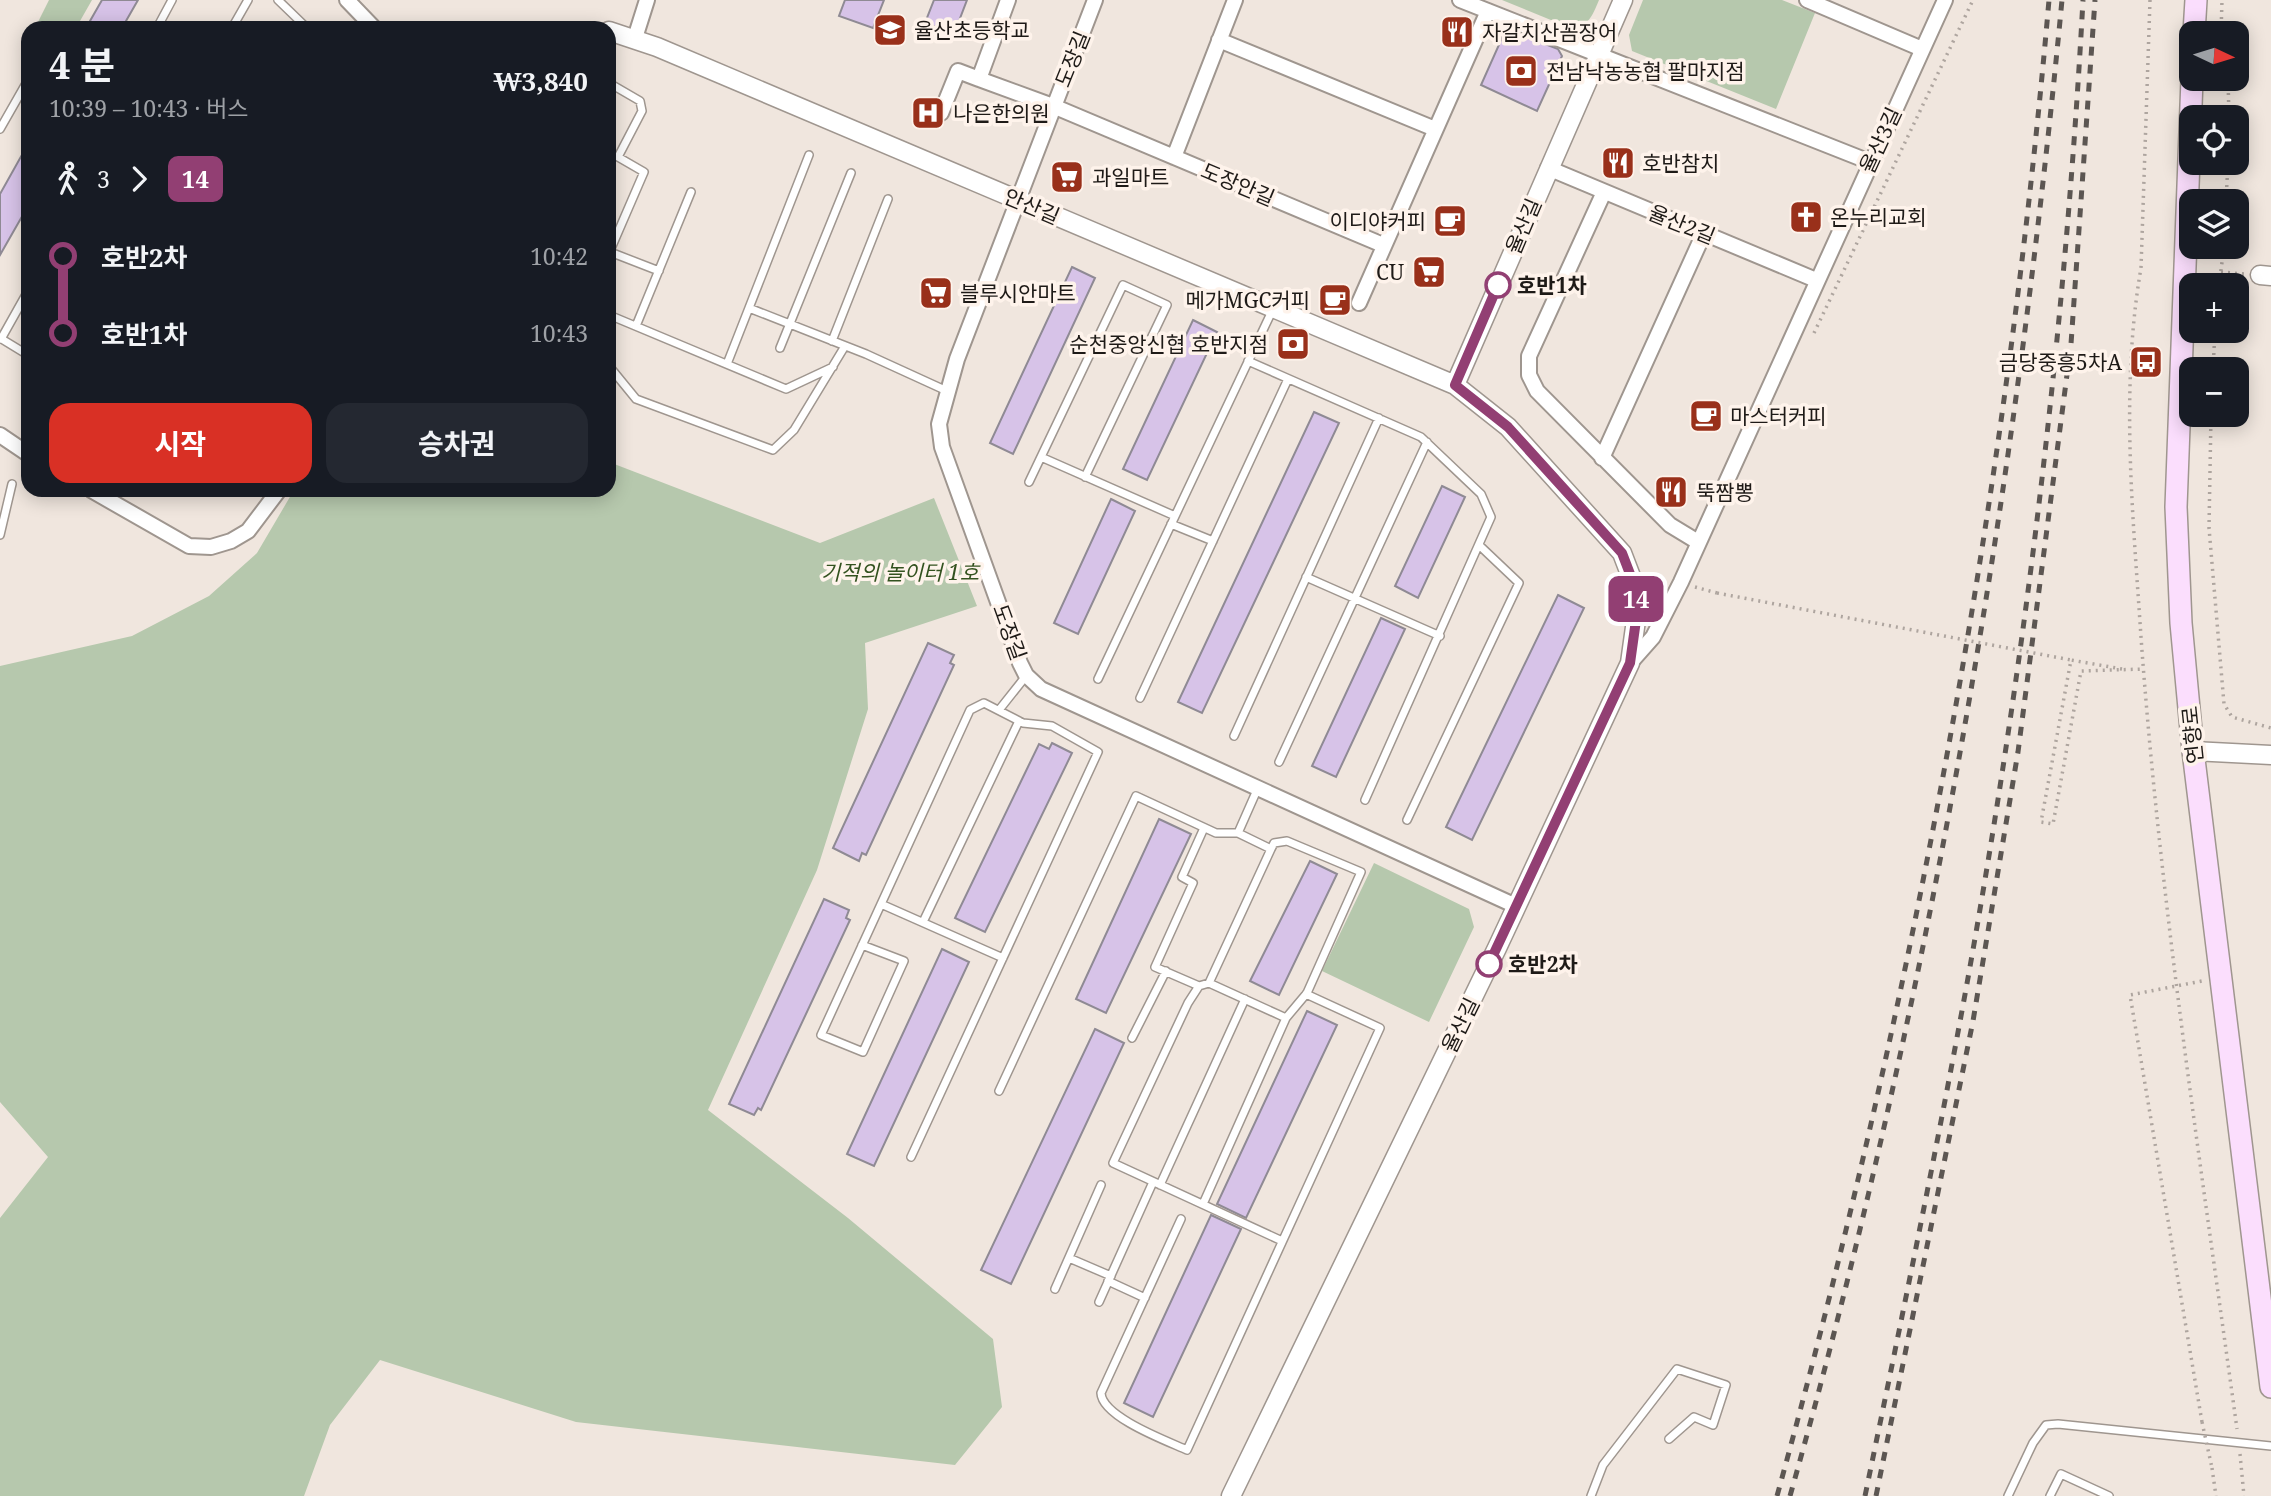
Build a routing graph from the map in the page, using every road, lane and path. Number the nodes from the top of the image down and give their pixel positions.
1 (172, 0) edge
2 (248, 0) edge
3 (278, 0) edge
4 (347, 0) edge
5 (648, 0) edge
6 (1008, 0) edge
7 (1095, 0) edge
8 (1235, 0) edge
9 (1460, 0) edge
10 (1623, 0) edge
11 (1807, 0) edge
12 (1945, 0) edge
13 (1973, 0) edge
14 (2150, 0) edge
15 (2196, 0) edge
16 (2222, 0) edge
17 (1488, 11) junction
18 (160, 21) edge
19 (236, 21) edge
20 (300, 21) edge
21 (367, 21) edge
22 (2195, 21) edge
23 (2221, 21) edge
24 (616, 34) edge
25 (635, 38) junction
26 (1219, 40) junction
27 (1922, 49) junction
28 (1599, 54) junction
29 (979, 79) junction
30 (616, 87) edge
31 (2192, 91) edge
32 (21, 92) edge
33 (1053, 106) junction
34 (941, 113) dead end
35 (0, 129) edge
36 (1435, 129) junction
37 (809, 155) dead end
38 (1174, 157) junction
39 (1870, 162) junction
40 (1548, 168) junction
41 (851, 173) dead end
42 (691, 192) dead end
43 (1604, 192) junction
44 (888, 199) dead end
45 (1018, 200) junction
46 (1704, 233) junction
47 (616, 236) edge
48 (1383, 245) junction
49 (616, 255) edge
50 (2223, 259) edge
51 (659, 271) junction
52 (2221, 272) joint
53 (2266, 275) edge
54 (1816, 280) junction
55 (21, 303) edge
56 (1359, 303) dead end
57 (749, 308) junction
58 (1273, 308) junction
59 (616, 318) edge
60 (789, 324) junction
61 (636, 326) junction
62 (0, 339) edge
63 (832, 341) junction
64 (1810, 341) dead end
65 (845, 346) junction
66 (779, 348) dead end
67 (21, 351) edge
68 (1248, 361) junction
69 (727, 364) junction
70 (833, 366) junction
71 (616, 375) edge
72 (1288, 379) junction
73 (1455, 385) junction
74 (947, 391) junction
75 (1379, 418) junction
76 (2211, 427) edge
77 (0, 435) edge
78 (1427, 442) junction
79 (21, 449) edge
80 (1041, 457) junction
81 (1602, 458) junction
82 (1085, 477) junction
83 (1029, 482) dead end
84 (12, 484) dead end
85 (103, 497) edge
86 (274, 497) edge
87 (1173, 520) junction
88 (0, 535) edge
89 (1213, 541) junction
90 (1698, 542) junction
91 (1480, 546) junction
92 (1306, 577) junction
93 (1681, 582) junction
94 (1354, 598) junction
95 (1440, 636) junction
96 (2071, 660) junction
97 (1630, 663) junction
98 (2122, 668) junction
99 (2144, 669) junction
100 (1026, 675) junction
101 (1098, 679) dead end
102 (1140, 698) dead end
103 (999, 710) junction
104 (1018, 721) junction
105 (2271, 728) edge
106 (1234, 736) dead end
107 (2193, 751) junction
108 (2271, 755) edge
109 (1279, 762) dead end
110 (1258, 790) junction
111 (1365, 800) dead end
112 (1407, 820) dead end
113 (1204, 828) junction
114 (1238, 833) junction
115 (1271, 849) junction
116 (881, 904) junction
117 (1516, 906) junction
118 (923, 922) junction
119 (862, 945) junction
120 (1003, 958) junction
121 (1166, 971) junction
122 (2221, 976) junction
123 (1209, 983) junction
124 (1199, 986) junction
125 (2178, 987) junction
126 (1306, 995) junction
127 (1245, 999) junction
128 (1286, 1018) junction
129 (1132, 1038) dead end
130 (999, 1091) dead end
131 (911, 1157) dead end
132 (1157, 1183) junction
133 (1101, 1185) dead end
134 (1203, 1204) junction
135 (1181, 1219) dead end
136 (1280, 1240) junction
137 (1069, 1258) junction
138 (1109, 1278) junction
139 (1055, 1289) dead end
140 (1145, 1298) junction
141 (1098, 1303) dead end
142 (2271, 1387) edge
143 (1669, 1439) dead end
144 (2239, 1443) junction
145 (2271, 1446) edge
146 (1231, 1496) edge
147 (1591, 1496) edge
148 (2008, 1496) edge
149 (2050, 1496) edge
150 (2109, 1496) edge
151 (2216, 1496) edge
152 (2244, 1496) edge

1 - 18 lane
2 - 19 lane
3 - 20 lane
4 - 21 street
5 - 25 street
6 - 29 street
7 - 33 street, 도장길
8 - 26 street
9 - 17 street
10 - 28 street, 율산길
11 - 27 street
12 - 27 street, 율산3길
13 - 64 path
14 - 99 path
15 - 22 main road
16 - 23 path
17 - 28 street
17 - 36 street
24 - 25 street, 안산길
25 - 45 street, 안산길
26 - 36 street
26 - 38 street
27 - 39 street, 율산3길
28 - 39 street
28 - 40 street, 율산길
29 - 33 street, 도장안길
29 - 34 street
30 - 47 lane
31 - 107 main road, 연향로
32 - 35 lane
33 - 38 street, 도장안길
33 - 45 street, 도장길
36 - 48 street
37 - 57 lane
38 - 48 street, 도장안길
39 - 54 street, 율산3길
40 - 43 street, 율산2길
40 - 73 street, 율산길
41 - 60 lane
42 - 51 lane
43 - 46 street, 율산2길
43 - 81 street
44 - 63 lane
45 - 58 street, 안산길
45 - 74 street, 도장길
46 - 54 street, 율산2길
46 - 81 street
48 - 56 street
49 - 51 lane
50 - 52 path
51 - 61 lane
52 - 53 path
54 - 90 street, 율산3길
55 - 62 lane
57 - 60 lane
57 - 69 lane
58 - 68 lane
58 - 73 street, 안산길
59 - 61 lane
60 - 63 lane
60 - 66 lane
61 - 69 lane
62 - 67 lane
63 - 65 lane
65 - 70 lane
65 - 74 lane
68 - 72 lane
68 - 87 lane
69 - 70 lane
70 - 71 lane
72 - 75 lane
72 - 89 lane
73 - 97 street, 율산길
74 - 100 street, 도장길
75 - 78 lane
75 - 92 lane
76 - 105 path
77 - 79 street
78 - 91 lane
78 - 94 lane
80 - 82 lane
80 - 82 lane
80 - 83 lane
81 - 90 street
82 - 87 lane
84 - 88 lane
85 - 86 street
87 - 89 lane
87 - 101 lane
89 - 102 lane
90 - 93 street, 율산3길
91 - 95 lane
91 - 112 lane
92 - 94 lane
92 - 106 lane
93 - 96 path, bridge
93 - 97 street, 율산3길
94 - 95 lane
94 - 109 lane
95 - 111 lane
96 - 98 path
96 - 98 path
97 - 117 street, 율산길
98 - 99 path
99 - 125 path
100 - 103 lane
100 - 110 street, 도장길
103 - 104 lane
103 - 116 lane
104 - 118 lane
104 - 120 lane
107 - 108 street
107 - 122 main road, 연향로
110 - 114 lane
110 - 117 street, 도장길
113 - 114 lane
113 - 121 lane
113 - 130 lane
114 - 115 lane
115 - 123 lane
115 - 126 lane
116 - 118 lane
116 - 119 lane
117 - 146 street, 율산길
118 - 120 lane
119 - 119 lane
120 - 131 lane
121 - 124 lane
121 - 129 lane
122 - 125 path
122 - 142 main road, 연향로
123 - 124 lane
123 - 127 lane
124 - 132 lane
125 - 144 path
125 - 151 path, bridge
126 - 128 lane
126 - 136 lane
127 - 128 lane
127 - 132 lane
128 - 134 lane
132 - 134 lane
132 - 138 lane
133 - 137 lane
134 - 136 lane
135 - 140 lane
136 - 140 lane
137 - 138 lane
137 - 139 lane
138 - 140 lane
138 - 141 lane
143 - 147 lane
144 - 145 lane
144 - 148 lane
144 - 152 path
149 - 150 lane

